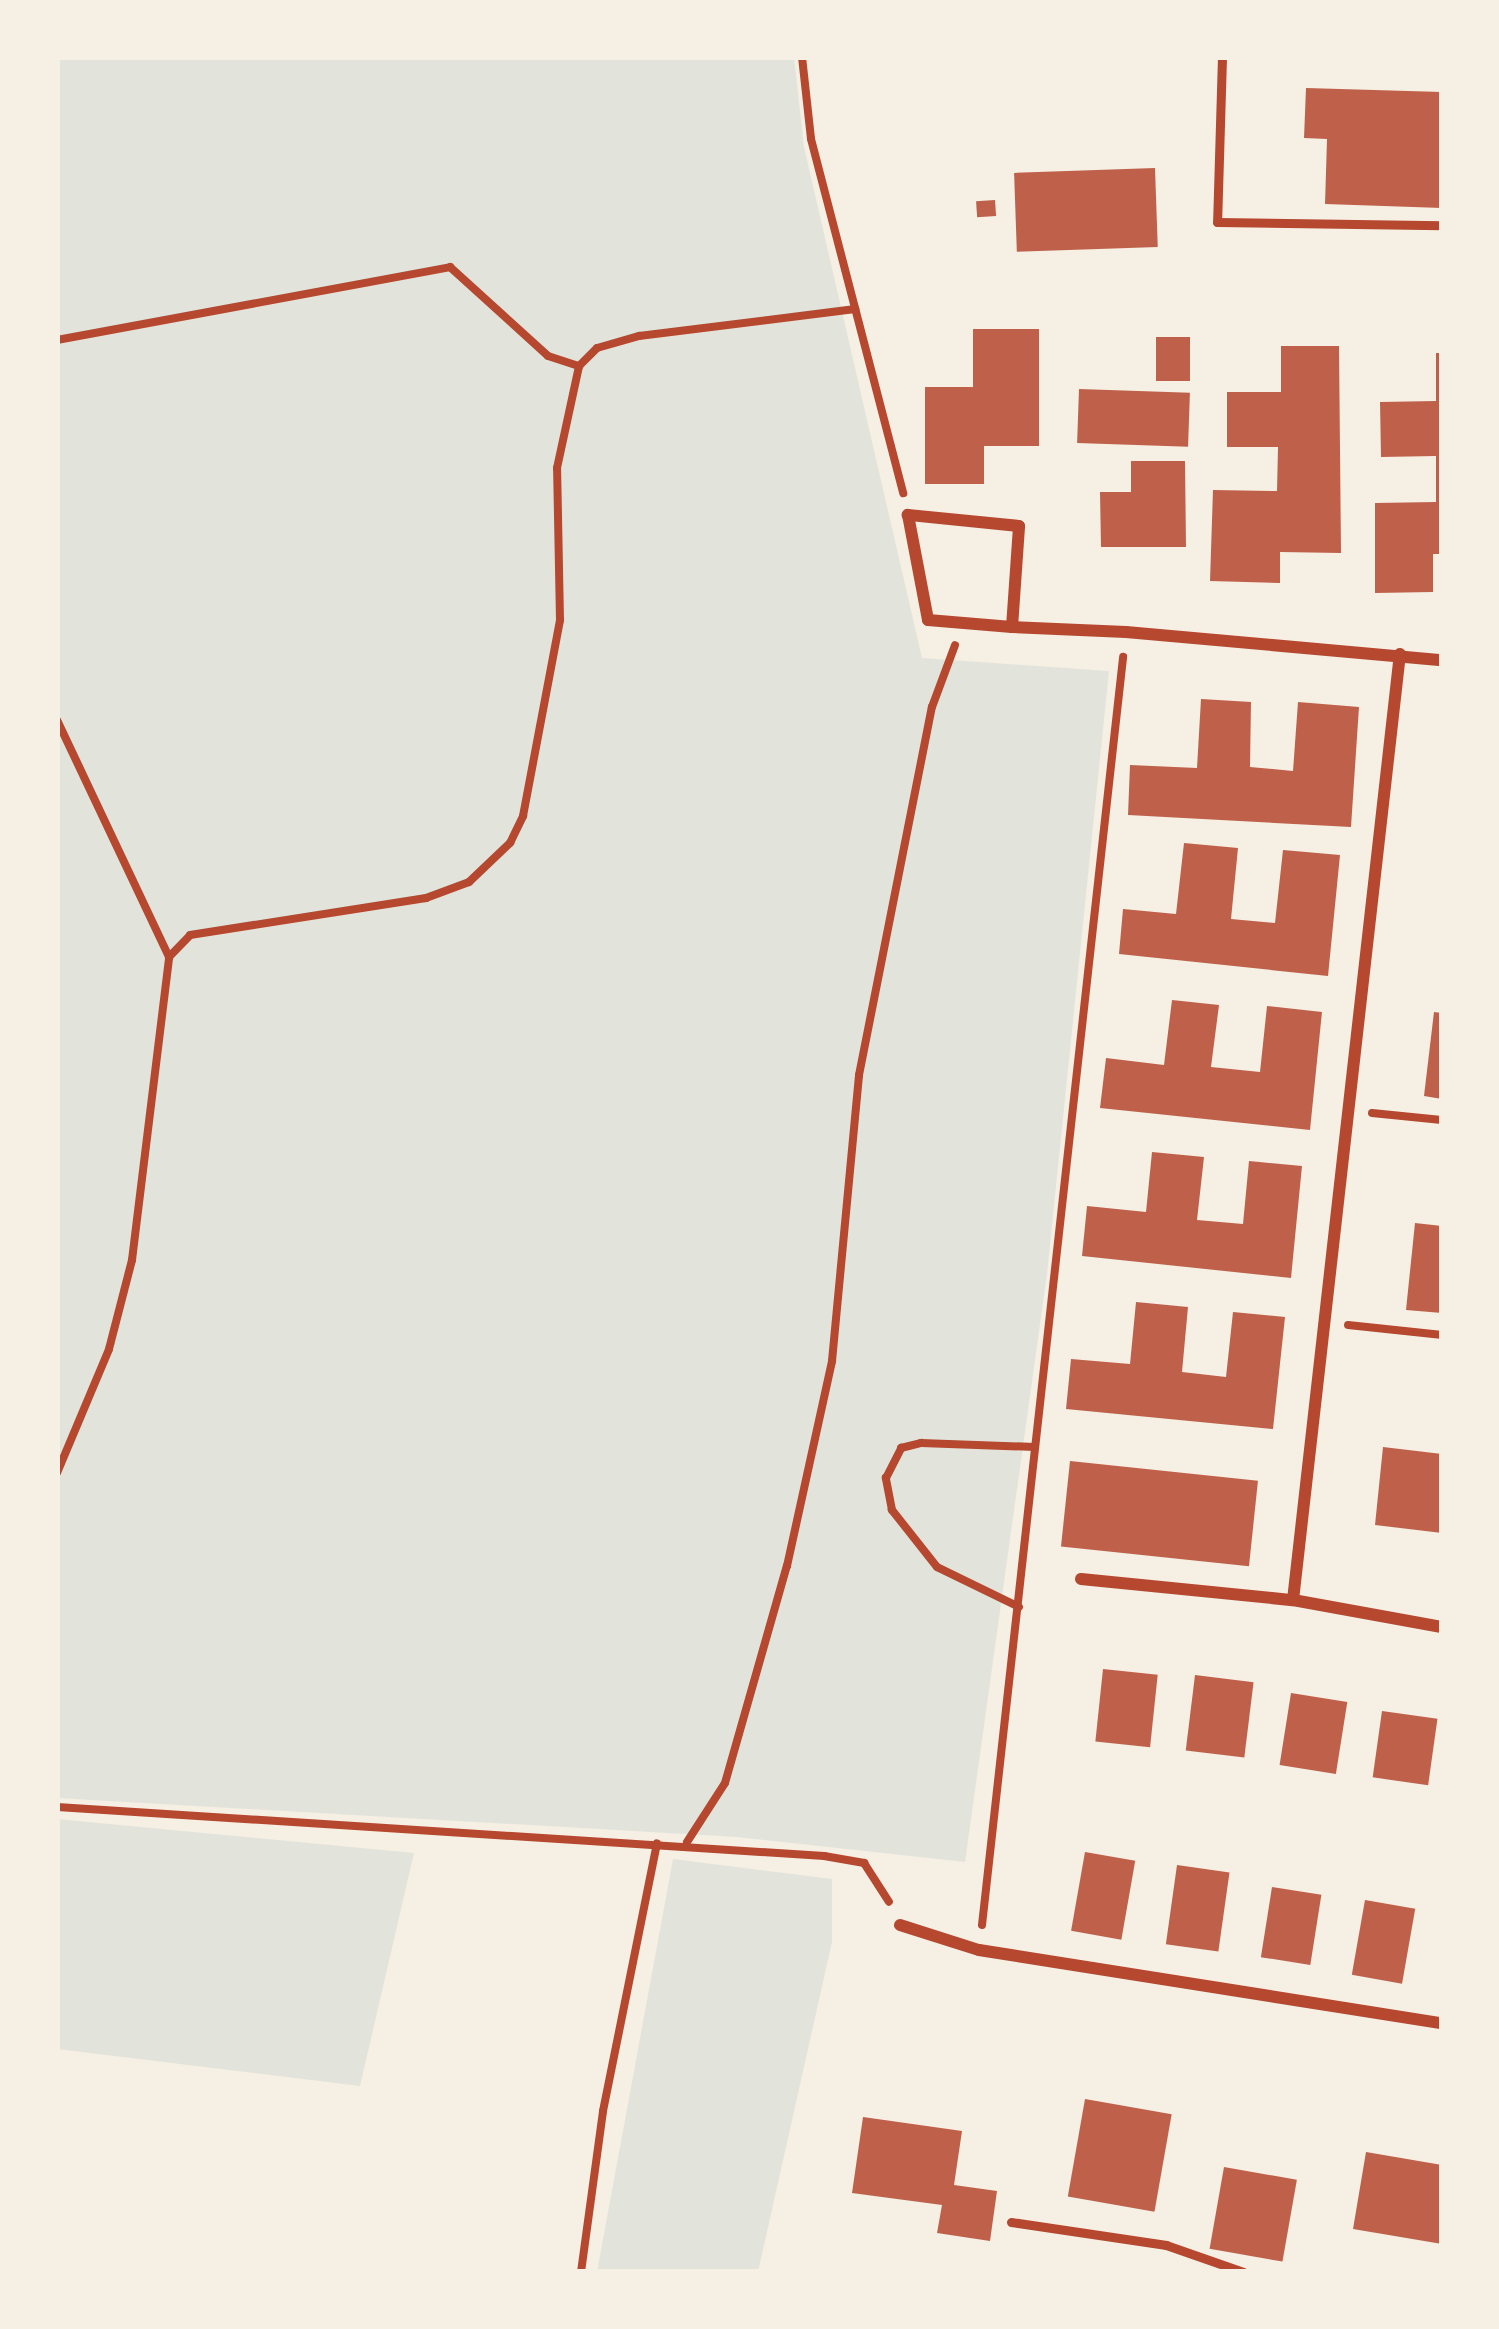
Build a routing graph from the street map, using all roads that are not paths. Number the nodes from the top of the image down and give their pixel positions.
1 (1222, 57) edge
2 (1442, 225) edge
3 (1012, 627) junction
4 (1400, 654) junction
5 (1442, 660) edge
6 (1081, 1579) dead end
7 (1293, 1600) junction
8 (1442, 1627) edge
9 (900, 1924) dead end
10 (1442, 2023) edge
11 (1011, 2222) dead end
12 (1243, 2272) edge

1 - 2 lane
3 - 3 street
3 - 4 street
4 - 5 street
4 - 7 street
6 - 7 street
7 - 8 street
9 - 10 street
11 - 12 lane

